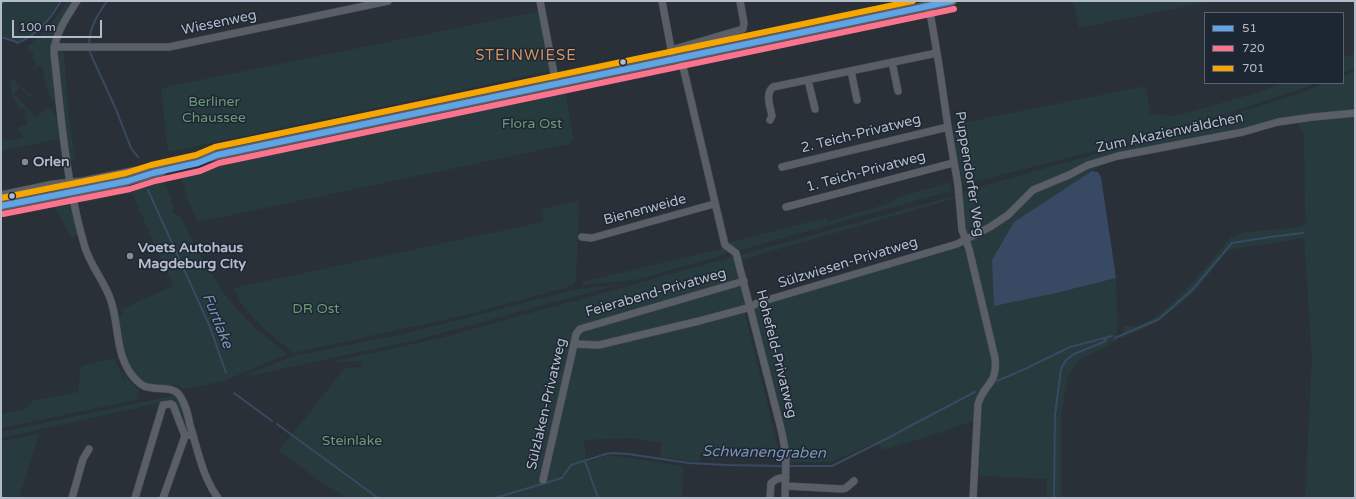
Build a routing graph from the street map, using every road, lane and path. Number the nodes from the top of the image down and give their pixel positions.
1 (77, 1) edge
2 (388, 1) edge
3 (540, 1) edge
4 (662, 1) edge
5 (740, 1) edge
6 (952, 1) edge
7 (934, 4) edge
8 (54, 47) junction
9 (671, 50) junction
10 (937, 52) junction
11 (677, 58) junction
12 (892, 62) junction
13 (851, 71) junction
14 (808, 80) junction
15 (556, 84) junction
16 (898, 90) dead end
17 (858, 100) dead end
18 (815, 109) dead end
19 (1355, 114) edge
20 (770, 120) dead end
21 (948, 127) junction
22 (953, 162) junction
23 (782, 167) dead end
24 (71, 188) junction
25 (1, 196) edge
26 (714, 204) junction
27 (1, 206) edge
28 (786, 207) dead end
29 (582, 237) dead end
30 (965, 240) junction
31 (744, 281) junction
32 (751, 307) junction
33 (576, 334) joint
34 (574, 344) junction
35 (193, 434) junction
36 (185, 436) junction
37 (89, 449) dead end
38 (786, 474) junction
39 (543, 480) dead end
40 (854, 481) dead end
41 (786, 486) junction
42 (72, 498) edge
43 (135, 498) edge
44 (163, 498) edge
45 (218, 498) edge
46 (770, 498) edge
47 (785, 498) edge
48 (973, 498) edge
49 (979, 498) edge

1 - 8 street
2 - 8 street, Wiesenweg
3 - 15 street
4 - 9 street, Hohefeld-Privatweg
5 - 9 street
6 - 7 main road
7 - 10 street, Puppendorfer Weg
7 - 11 main road
8 - 24 street
9 - 11 street, Hohefeld-Privatweg
10 - 12 street
10 - 21 street, Puppendorfer Weg
11 - 15 main road
11 - 26 street, Hohefeld-Privatweg
12 - 13 street
12 - 16 street
13 - 14 street
13 - 17 street
14 - 18 street
14 - 20 street
15 - 24 main road
19 - 30 street, Zum Akazienwäldchen
21 - 22 street, Puppendorfer Weg
21 - 23 street, 2. Teich-Privatweg
22 - 28 street, 1. Teich-Privatweg
22 - 30 street, Puppendorfer Weg
24 - 25 main road
24 - 27 main road
24 - 35 street
26 - 29 street, Bienenweide
26 - 31 street, Hohefeld-Privatweg
30 - 32 street, Sülzwiesen-Privatweg
30 - 48 street, Puppendorfer Weg
31 - 32 street, Hohefeld-Privatweg
31 - 33 street, Feierabend-Privatweg
32 - 34 street, Sülzwiesen-Privatweg
32 - 38 street, Hohefeld-Privatweg
33 - 34 street, Sülzlaken-Privatweg
34 - 39 street, Sülzlaken-Privatweg
35 - 36 street
35 - 45 street
36 - 43 street
36 - 44 street
37 - 42 street
38 - 41 street, Hohefeld-Privatweg
38 - 46 street
40 - 41 street
41 - 47 street, Hohefeld-Privatweg
48 - 49 street

